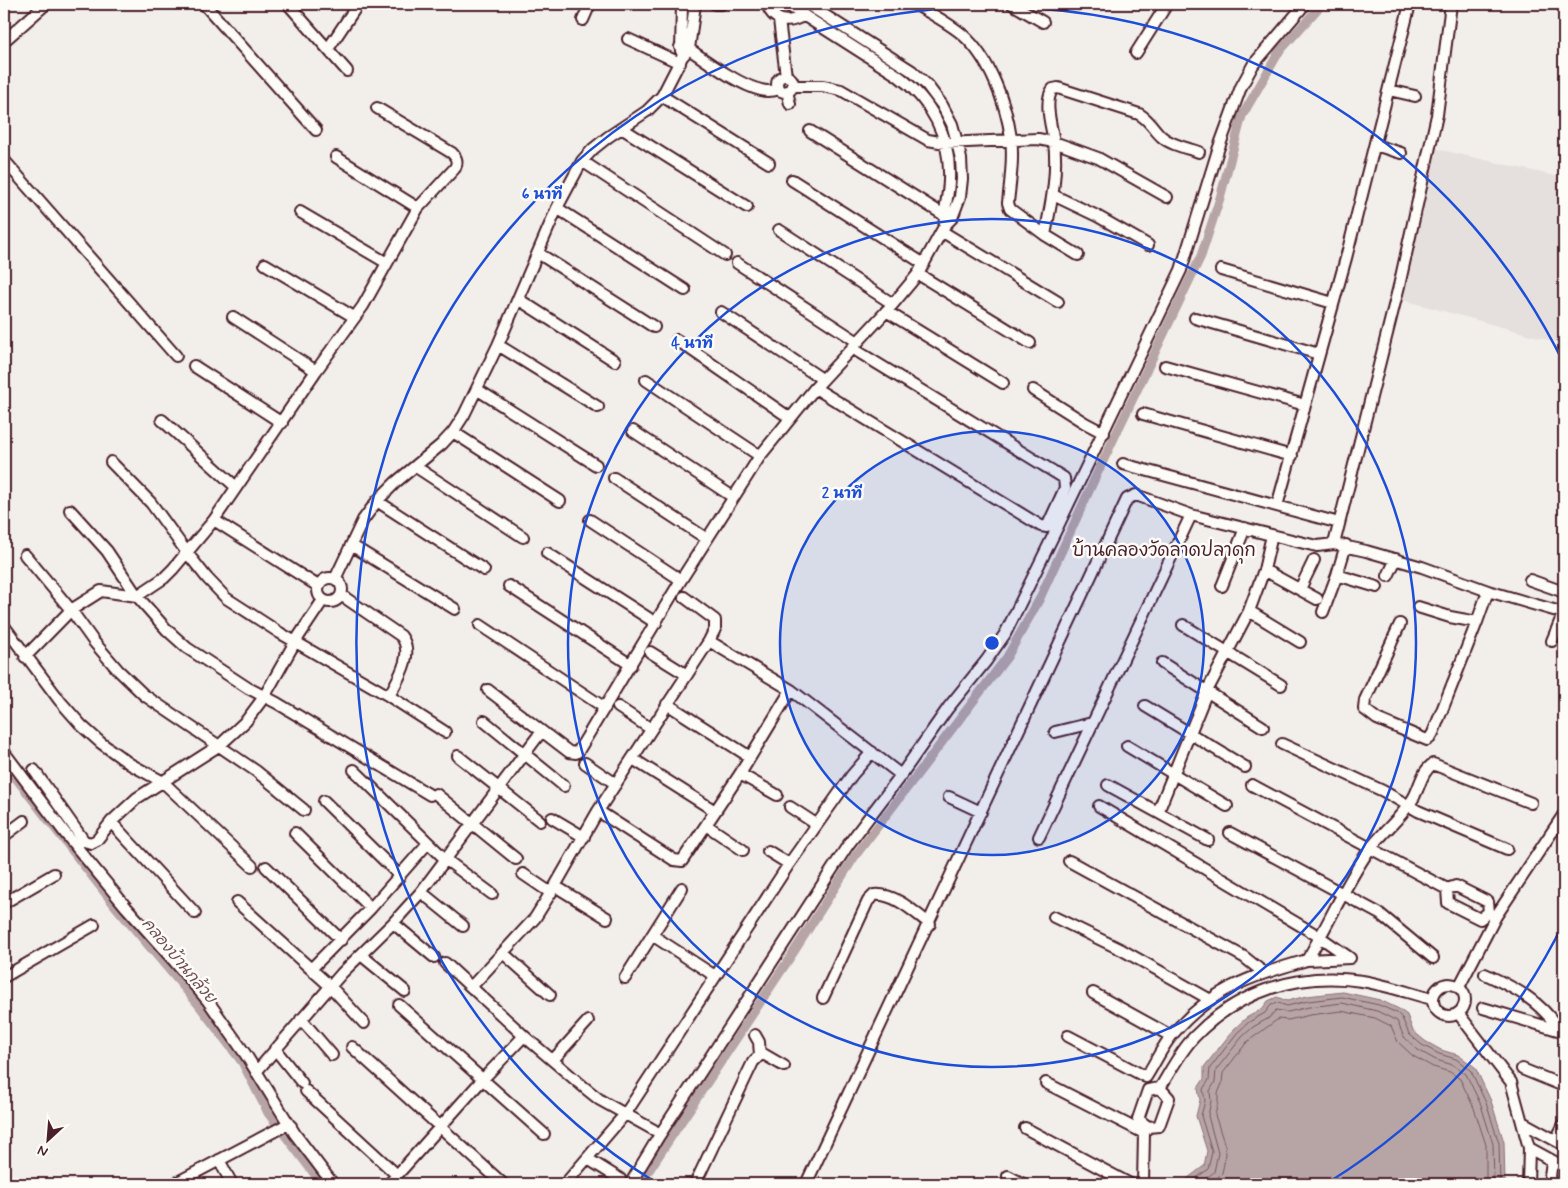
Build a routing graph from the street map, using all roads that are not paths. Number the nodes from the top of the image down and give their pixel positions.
1 (46, 4) edge
2 (204, 4) edge
3 (288, 4) edge
4 (358, 4) edge
5 (590, 4) edge
6 (682, 4) edge
7 (695, 4) edge
8 (715, 4) edge
9 (721, 4) edge
10 (767, 4) edge
11 (786, 4) edge
12 (807, 4) edge
13 (915, 4) edge
14 (1012, 4) edge
15 (1166, 4) edge
16 (1305, 4) edge
17 (1410, 4) edge
18 (1450, 4) edge
19 (804, 15) junction
20 (584, 20) dead end
21 (779, 20) junction
22 (1043, 22) dead end
23 (835, 28) junction
24 (628, 39) dead end
25 (4, 41) edge
26 (328, 49) junction
27 (1136, 53) dead end
28 (683, 54) junction
29 (347, 71) dead end
30 (787, 88) junction
31 (1389, 90) junction
32 (662, 96) junction
33 (1415, 96) dead end
34 (790, 104) dead end
35 (377, 108) dead end
36 (623, 128) junction
37 (316, 130) dead end
38 (810, 131) dead end
39 (1012, 140) junction
40 (945, 142) junction
41 (957, 142) junction
42 (1054, 142) junction
43 (1375, 145) junction
44 (1199, 152) dead end
45 (1401, 153) dead end
46 (336, 157) dead end
47 (4, 160) edge
48 (582, 161) junction
49 (769, 163) dead end
50 (792, 180) dead end
51 (1053, 196) junction
52 (1167, 197) dead end
53 (747, 207) dead end
54 (418, 208) junction
55 (558, 208) junction
56 (300, 212) dead end
57 (946, 223) junction
58 (779, 230) dead end
59 (1045, 235) junction
60 (1148, 245) dead end
61 (538, 253) junction
62 (725, 255) dead end
63 (1078, 255) dead end
64 (387, 263) junction
65 (737, 263) dead end
66 (265, 264) dead end
67 (924, 264) junction
68 (1220, 270) dead end
69 (918, 274) junction
70 (685, 290) dead end
71 (518, 299) junction
72 (1058, 302) dead end
73 (1333, 303) junction
74 (889, 308) junction
75 (721, 312) dead end
76 (232, 317) dead end
77 (354, 317) junction
78 (1195, 318) dead end
79 (654, 327) dead end
80 (677, 340) dead end
81 (1030, 342) dead end
82 (498, 345) junction
83 (855, 345) junction
84 (1319, 354) junction
85 (176, 356) dead end
86 (616, 361) dead end
87 (194, 366) dead end
88 (1165, 366) dead end
89 (316, 371) junction
90 (822, 379) junction
91 (646, 380) dead end
92 (1003, 383) dead end
93 (815, 388) junction
94 (478, 390) junction
95 (1033, 390) dead end
96 (1305, 405) junction
97 (598, 407) dead end
98 (1143, 414) dead end
99 (790, 418) junction
100 (162, 420) dead end
101 (282, 423) junction
102 (633, 431) dead end
103 (453, 432) junction
104 (1104, 432) junction
105 (760, 456) junction
106 (1292, 456) junction
107 (112, 462) dead end
108 (1123, 464) dead end
109 (596, 465) dead end
110 (416, 467) junction
111 (614, 478) dead end
112 (236, 487) junction
113 (733, 497) junction
114 (377, 501) junction
115 (560, 501) dead end
116 (1277, 506) junction
117 (70, 510) dead end
118 (1191, 515) junction
119 (214, 520) junction
120 (590, 520) dead end
121 (1339, 523) junction
122 (1245, 528) junction
123 (1272, 535) junction
124 (523, 537) dead end
125 (707, 539) junction
126 (1334, 544) junction
127 (351, 545) junction
128 (1346, 545) junction
129 (547, 553) dead end
130 (188, 554) junction
131 (25, 556) dead end
132 (1396, 559) junction
133 (1314, 560) dead end
134 (484, 570) dead end
135 (1264, 570) junction
136 (1337, 575) junction
137 (1388, 576) dead end
138 (335, 579) junction
139 (681, 580) junction
140 (1530, 580) dead end
141 (318, 586) junction
142 (509, 586) dead end
143 (1222, 586) dead end
144 (1377, 587) dead end
145 (1300, 589) junction
146 (1488, 591) junction
147 (1564, 592) edge
148 (341, 595) junction
149 (137, 596) junction
150 (684, 596) dead end
151 (1317, 599) dead end
152 (323, 600) junction
153 (1418, 607) dead end
154 (455, 609) dead end
155 (71, 610) junction
156 (1249, 611) junction
157 (1323, 612) dead end
158 (1564, 612) edge
159 (1477, 622) junction
160 (656, 623) junction
161 (1400, 624) dead end
162 (480, 625) dead end
163 (1183, 625) dead end
164 (4, 626) edge
165 (710, 641) junction
166 (1552, 641) dead end
167 (295, 642) junction
168 (1300, 642) dead end
169 (1228, 651) junction
170 (650, 652) dead end
171 (25, 656) junction
172 (1162, 663) dead end
173 (631, 665) junction
174 (687, 675) junction
175 (1281, 685) dead end
176 (488, 690) dead end
177 (791, 690) junction
178 (1208, 691) junction
179 (389, 696) junction
180 (264, 697) junction
181 (667, 704) junction
182 (1144, 706) dead end
183 (618, 707) dead end
184 (604, 708) junction
185 (484, 721) dead end
186 (1092, 723) junction
187 (1263, 727) dead end
188 (651, 729) junction
189 (445, 732) dead end
190 (1055, 732) dead end
191 (1191, 733) junction
192 (538, 736) dead end
193 (1282, 744) dead end
194 (220, 745) junction
195 (1127, 746) dead end
196 (4, 752) edge
197 (872, 752) junction
198 (525, 754) junction
199 (458, 756) dead end
200 (750, 757) junction
201 (632, 758) junction
202 (585, 763) dead end
203 (1245, 767) dead end
204 (34, 770) dead end
205 (354, 770) dead end
206 (740, 774) junction
207 (1174, 774) junction
208 (901, 775) junction
209 (163, 782) junction
210 (616, 784) junction
211 (1108, 785) dead end
212 (1252, 785) dead end
213 (564, 786) dead end
214 (499, 789) junction
215 (777, 795) dead end
216 (949, 797) dead end
217 (324, 801) dead end
218 (1531, 802) dead end
219 (1099, 806) dead end
220 (1228, 806) dead end
221 (1408, 806) junction
222 (790, 807) dead end
223 (304, 810) dead end
224 (598, 811) junction
225 (715, 811) junction
226 (981, 812) junction
227 (1158, 812) junction
228 (1564, 814) edge
229 (552, 818) dead end
230 (540, 821) dead end
231 (24, 822) dead end
232 (111, 822) junction
233 (472, 823) junction
234 (816, 824) junction
235 (706, 825) junction
236 (295, 833) dead end
237 (1230, 833) dead end
238 (4, 836) edge
239 (584, 837) junction
240 (1039, 837) dead end
241 (1208, 840) dead end
242 (428, 843) junction
243 (1370, 849) junction
244 (1507, 849) dead end
245 (742, 850) dead end
246 (768, 851) dead end
247 (445, 859) junction
248 (516, 859) dead end
249 (1069, 861) dead end
250 (789, 864) junction
251 (252, 866) dead end
252 (266, 866) dead end
253 (54, 874) dead end
254 (523, 874) dead end
255 (400, 876) junction
256 (682, 888) dead end
257 (1447, 889) junction
258 (553, 890) junction
259 (420, 892) junction
260 (1342, 893) junction
261 (492, 894) dead end
262 (238, 902) dead end
263 (4, 904) edge
264 (371, 908) junction
265 (195, 913) dead end
266 (1492, 914) junction
267 (1054, 917) dead end
268 (607, 918) dead end
269 (393, 923) junction
270 (930, 924) junction
271 (94, 925) dead end
272 (463, 926) dead end
273 (652, 935) junction
274 (1320, 938) junction
275 (341, 940) junction
276 (503, 954) junction
277 (361, 955) junction
278 (434, 957) dead end
279 (1433, 958) dead end
280 (1307, 960) junction
281 (445, 963) dead end
282 (311, 969) junction
283 (1264, 973) junction
284 (1485, 974) dead end
285 (715, 976) junction
286 (4, 977) edge
287 (625, 978) dead end
288 (330, 986) junction
289 (471, 987) junction
290 (1458, 987) junction
291 (405, 991) dead end
292 (1093, 993) dead end
293 (550, 995) dead end
294 (823, 998) dead end
295 (1209, 999) junction
296 (1432, 999) junction
297 (399, 1005) dead end
298 (1483, 1008) dead end
299 (1458, 1013) junction
300 (301, 1019) junction
301 (588, 1021) dead end
302 (364, 1022) dead end
303 (1562, 1031) edge
304 (755, 1035) dead end
305 (524, 1036) junction
306 (1068, 1036) dead end
307 (1171, 1036) junction
308 (352, 1047) dead end
309 (275, 1049) junction
310 (332, 1055) dead end
311 (760, 1055) junction
312 (553, 1060) junction
313 (784, 1066) dead end
314 (1522, 1069) dead end
315 (256, 1072) junction
316 (483, 1080) junction
317 (1046, 1083) dead end
318 (1564, 1086) edge
319 (1160, 1088) junction
320 (626, 1113) junction
321 (1522, 1122) junction
322 (1564, 1124) edge
323 (288, 1126) junction
324 (440, 1127) junction
325 (1025, 1128) dead end
326 (654, 1130) dead end
327 (1146, 1130) junction
328 (544, 1134) dead end
329 (1560, 1143) edge
330 (1529, 1148) junction
331 (588, 1159) junction
332 (220, 1160) junction
333 (1552, 1161) junction
334 (1564, 1167) edge
335 (397, 1175) junction
336 (1008, 1176) dead end
337 (620, 1179) dead end
338 (328, 1183) edge
339 (502, 1183) edge
340 (174, 1184) edge
341 (232, 1184) edge
342 (389, 1184) edge
343 (565, 1184) edge
344 (631, 1184) edge
345 (694, 1184) edge
346 (806, 1184) edge
347 (1023, 1184) edge
348 (1130, 1184) edge
349 (1143, 1184) edge
350 (1528, 1184) edge
351 (1549, 1184) edge

1 - 25 street
2 - 37 street
3 - 26 street
4 - 26 street
5 - 20 street
6 - 28 street
7 - 28 street
8 - 9 street
10 - 21 street
11 - 19 street
12 - 23 street
13 - 39 street
14 - 22 street
15 - 27 street
16 - 104 street
17 - 31 street
18 - 121 street
19 - 21 street
19 - 23 street
21 - 30 street
23 - 40 street
23 - 41 street
24 - 28 street
26 - 29 street
28 - 30 street
28 - 32 street
30 - 34 street
30 - 40 street
31 - 33 street
31 - 43 street
32 - 36 street
32 - 49 street
35 - 54 street
36 - 48 street
36 - 53 street
38 - 57 street
39 - 41 street
39 - 42 street
39 - 59 street
40 - 41 street
40 - 57 street
41 - 57 street
42 - 44 street
42 - 51 street
42 - 52 street
43 - 45 street
43 - 73 street
46 - 54 street
47 - 85 street
48 - 55 street
48 - 62 street
50 - 67 street
51 - 59 street
51 - 60 street
54 - 64 street
55 - 61 street
55 - 70 street
56 - 64 street
57 - 67 street
57 - 72 street
58 - 74 street
59 - 63 street
61 - 71 street
61 - 79 street
64 - 77 street
65 - 83 street
66 - 77 street
67 - 69 street
68 - 73 street
69 - 74 street
69 - 81 street
71 - 82 street
71 - 86 street
73 - 84 street
74 - 83 street
74 - 92 street
75 - 90 street
76 - 89 street
77 - 89 street
78 - 84 street
80 - 99 street
82 - 94 street
82 - 97 street
83 - 90 street
83 - 93 street
84 - 96 street
87 - 101 street
88 - 96 street
89 - 101 street
90 - 93 street
91 - 105 street
93 - 99 street
94 - 103 street
94 - 109 street
95 - 104 street
96 - 106 street
98 - 106 street
99 - 105 street
100 - 112 street
101 - 112 street
102 - 113 street
103 - 110 street
103 - 115 street
104 - 208 street
105 - 113 street
106 - 116 street
107 - 130 street
108 - 116 street
110 - 114 street
110 - 124 street
111 - 125 street
112 - 119 street
113 - 125 street
114 - 127 street
114 - 134 street
116 - 121 street
117 - 149 street
118 - 122 street
118 - 186 street
118 - 226 street
119 - 130 street
119 - 141 street
120 - 139 street
121 - 126 street
122 - 123 street
122 - 143 street
123 - 126 street
123 - 135 street
125 - 139 street
126 - 128 street
127 - 138 street
127 - 154 street
128 - 132 street
128 - 136 street
129 - 160 street
130 - 149 street
130 - 167 street
131 - 155 street
132 - 137 street
132 - 146 street
133 - 145 street
135 - 145 street
135 - 156 street
136 - 144 street
136 - 157 street
138 - 141 street
138 - 148 street
139 - 160 street
140 - 147 street
141 - 152 street
142 - 173 street
145 - 151 street
146 - 158 street
146 - 159 street
148 - 152 street
148 - 179 street
149 - 155 street
149 - 180 street
150 - 165 street
152 - 167 street
153 - 159 street
155 - 171 street
155 - 194 street
156 - 168 street
156 - 169 street
158 - 166 street
159 - 161 street
160 - 173 street
162 - 184 street
163 - 169 street
164 - 171 street
165 - 174 street
165 - 177 street
167 - 179 street
167 - 180 street
169 - 175 street
169 - 178 street
170 - 174 street
171 - 209 street
172 - 178 street
173 - 184 street
174 - 181 street
176 - 184 street
177 - 197 street
177 - 200 street
178 - 187 street
178 - 191 street
179 - 189 street
180 - 194 street
180 - 233 street
181 - 188 street
181 - 200 street
182 - 191 street
183 - 188 street
185 - 198 street
186 - 190 street
186 - 240 street
188 - 201 street
191 - 203 street
191 - 207 street
192 - 198 street
193 - 221 street
194 - 209 street
194 - 223 street
195 - 207 street
196 - 315 street
197 - 208 street
197 - 234 street
198 - 213 street
198 - 214 street
199 - 214 street
200 - 206 street
201 - 210 street
201 - 225 street
202 - 210 street
204 - 232 street
205 - 242 street
206 - 215 street
206 - 225 street
207 - 220 street
207 - 227 street
208 - 344 street
209 - 232 street
209 - 251 street
210 - 224 street
211 - 227 street
212 - 243 street
214 - 230 street
214 - 233 street
216 - 226 street
217 - 255 street
218 - 221 street
219 - 274 street
221 - 243 street
221 - 244 street
222 - 234 street
224 - 235 street
224 - 239 street
225 - 235 street
226 - 270 street
227 - 241 street
228 - 266 street
229 - 239 street
231 - 238 street
232 - 265 street
233 - 247 street
233 - 248 street
234 - 250 street
235 - 245 street
236 - 264 street
237 - 260 street
239 - 258 street
242 - 247 street
242 - 255 street
243 - 257 street
243 - 260 street
246 - 250 street
247 - 259 street
247 - 261 street
249 - 283 street
250 - 285 street
252 - 275 street
253 - 263 street
254 - 258 street
255 - 264 street
256 - 273 street
257 - 266 street
257 - 266 street
258 - 268 street
258 - 276 street
259 - 269 street
259 - 272 street
260 - 274 street
260 - 279 street
262 - 282 street
264 - 275 street
266 - 290 street
267 - 295 street
269 - 277 street
269 - 278 street
270 - 294 street
270 - 346 street
271 - 286 street
273 - 285 street
273 - 287 street
274 - 280 street
274 - 280 street
275 - 282 street
276 - 289 street
276 - 293 street
277 - 288 street
277 - 291 street
280 - 283 street
281 - 289 street
282 - 288 street
283 - 295 street
284 - 303 street
285 - 320 street
288 - 300 street
288 - 302 street
289 - 305 street
290 - 296 street
290 - 299 street
292 - 307 street
295 - 307 street
296 - 299 street
296 - 319 street
297 - 316 street
298 - 303 street
299 - 321 street
300 - 309 street
300 - 310 street
301 - 312 street
304 - 311 street
305 - 312 street
305 - 316 street
306 - 307 street
308 - 324 street
309 - 315 street
309 - 335 street
311 - 313 street
311 - 345 street
312 - 320 street
314 - 318 street
315 - 323 street
316 - 324 street
316 - 328 street
317 - 327 street
319 - 327 street
319 - 327 street
320 - 326 street
320 - 331 street
321 - 329 street
321 - 330 street
322 - 329 street
323 - 332 street
323 - 338 street
324 - 335 street
324 - 339 street
325 - 348 street
327 - 349 street
330 - 333 street
330 - 350 street
331 - 337 street
331 - 343 street
332 - 340 street
332 - 341 street
333 - 334 street
333 - 351 street
335 - 342 street
336 - 347 street

